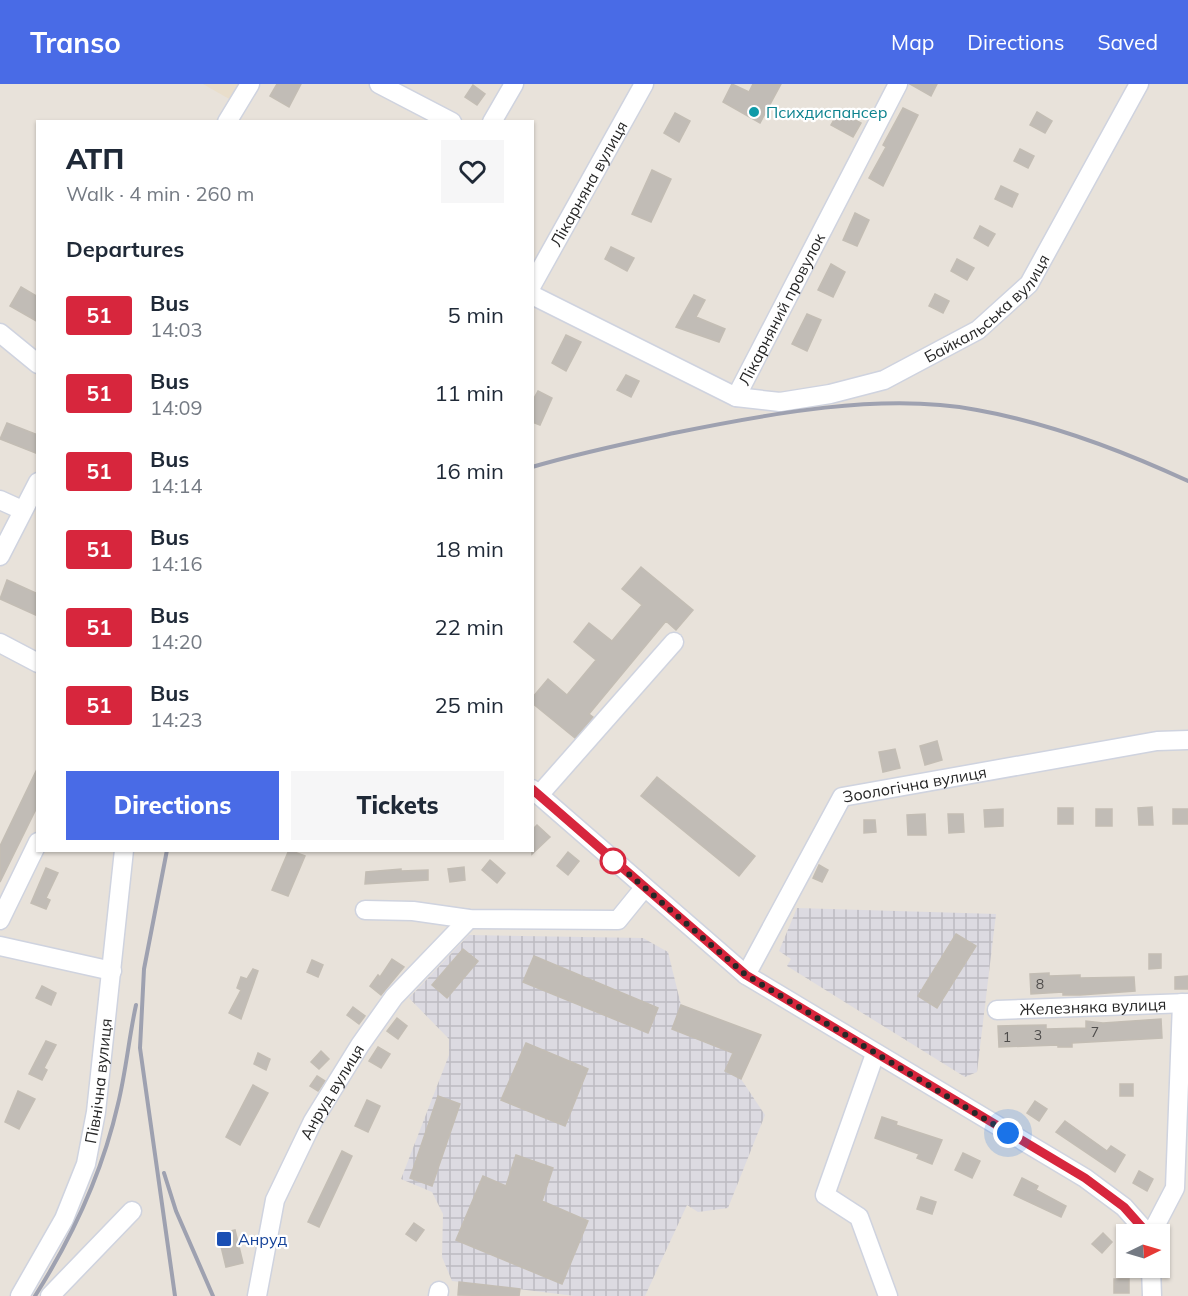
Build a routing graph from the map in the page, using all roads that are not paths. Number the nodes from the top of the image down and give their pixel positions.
1 (250, 84) edge
2 (379, 84) edge
3 (514, 84) edge
4 (644, 84) edge
5 (898, 84) edge
6 (1139, 84) edge
7 (228, 120) edge
8 (448, 120) edge
9 (493, 120) edge
10 (534, 281) edge
11 (534, 296) edge
12 (0, 333) edge
13 (36, 362) edge
14 (736, 397) junction
15 (36, 486) edge
16 (0, 500) edge
17 (22, 510) junction
18 (0, 556) edge
19 (675, 642) dead end
20 (0, 643) edge
21 (36, 662) edge
22 (1188, 740) edge
23 (536, 792) edge
24 (36, 846) edge
25 (124, 852) edge
26 (644, 888) junction
27 (365, 910) dead end
28 (469, 919) junction
29 (0, 920) edge
30 (0, 946) edge
31 (112, 971) junction
32 (746, 975) junction
33 (1185, 1003) edge
34 (997, 1010) dead end
35 (875, 1054) junction
36 (132, 1211) dead end
37 (1140, 1224) edge
38 (1155, 1224) edge
39 (1151, 1278) edge
40 (20, 1296) edge
41 (50, 1296) edge
42 (258, 1296) edge
43 (888, 1296) edge
44 (1152, 1296) edge

1 - 7 street
2 - 8 street
3 - 9 street
4 - 10 street, Лікарняна вулиця
5 - 14 street, Лікарняний провулок
6 - 14 street, Байкальська вулиця
11 - 14 street, Лікарняний провулок
12 - 13 street
15 - 17 street
16 - 17 street
17 - 18 street
19 - 23 street
20 - 21 street
22 - 32 street, Зоологічна вулиця
23 - 26 street
24 - 29 street
25 - 31 street, Північна вулиця
26 - 28 street
26 - 32 street
27 - 28 street
28 - 42 street, Анруд вулиця
30 - 31 street
31 - 40 street, Північна вулиця
32 - 35 street
33 - 34 street, Железняка вулиця
33 - 38 street
35 - 37 street
35 - 43 street
36 - 41 street
39 - 44 street

